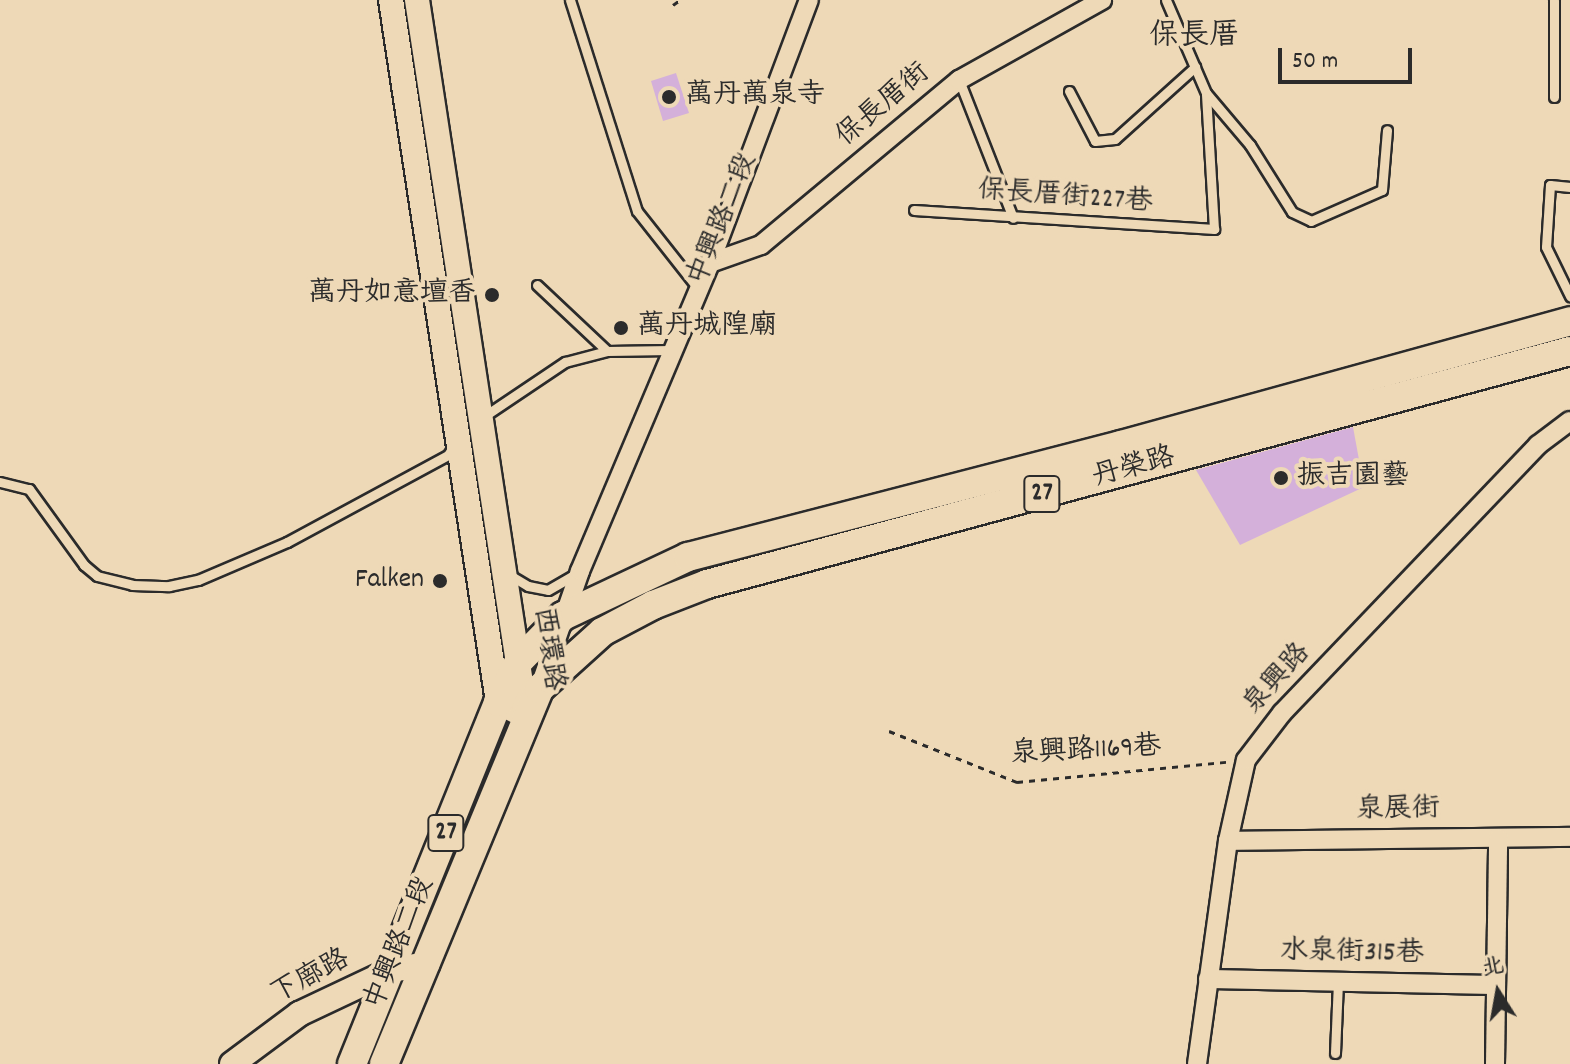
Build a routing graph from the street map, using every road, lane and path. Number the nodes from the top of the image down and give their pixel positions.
1 (391, 0) edge
2 (417, 0) edge
3 (570, 0) edge
4 (680, 0) edge
5 (809, 0) edge
6 (1102, 0) edge
7 (1166, 0) edge
8 (1554, 0) edge
9 (673, 5) dead end
10 (1195, 67) junction
11 (959, 80) junction
12 (1069, 91) dead end
13 (1206, 93) junction
14 (1554, 97) dead end
15 (1387, 130) dead end
16 (1570, 187) edge
17 (914, 210) dead end
18 (1013, 218) junction
19 (710, 263) junction
20 (537, 285) dead end
21 (697, 287) junction
22 (1570, 296) edge
23 (1570, 321) edge
24 (671, 350) junction
25 (607, 351) junction
26 (1570, 351) edge
27 (480, 419) junction
28 (1570, 421) edge
29 (459, 439) junction
30 (1125, 457) junction
31 (0, 482) edge
32 (580, 571) junction
33 (506, 572) junction
34 (563, 616) junction
35 (519, 661) junction
36 (539, 689) junction
37 (498, 702) junction
38 (526, 716) junction
39 (889, 731) dead end
40 (1246, 760) junction
41 (1570, 837) edge
42 (1498, 838) junction
43 (1228, 841) junction
44 (427, 964) junction
45 (392, 970) junction
46 (1208, 979) junction
47 (1338, 982) junction
48 (1495, 985) junction
49 (1335, 1053) dead end
50 (232, 1064) edge
51 (352, 1064) edge
52 (384, 1064) edge
53 (1197, 1064) edge
54 (1495, 1064) edge

1 - 29 street, 西環路
2 - 27 street, 西環路
3 - 21 lane
4 - 9 path
5 - 19 street, 中興路二段
6 - 11 street, 保長厝街
7 - 10 lane
8 - 14 lane
10 - 12 lane
10 - 13 lane
11 - 18 lane
11 - 19 street, 保長厝街
13 - 15 lane
13 - 18 lane, 保長厝街227巷
16 - 22 lane
17 - 18 lane, 保長厝街227巷
19 - 21 street, 中興路二段
20 - 25 lane
21 - 24 street, 中興路二段
23 - 30 main road, 丹榮路 / 27
24 - 25 lane
24 - 32 street, 中興路二段
25 - 27 lane
26 - 30 main road, 丹榮路 / 27
27 - 29 lane
27 - 33 street, 西環路
28 - 40 street, 泉興路
29 - 31 lane
29 - 37 street, 西環路
30 - 34 main road, 丹榮路 / 27
30 - 36 main road, 丹榮路 / 27
32 - 33 lane
32 - 34 street, 中興路二段
33 - 35 street, 西環路
34 - 35 main road, 中興路二段 / 27
34 - 36 street, 中興路二段
35 - 37 main road, 中興路二段 / 27
35 - 38 street, 西環路
36 - 38 main road, 中興路二段 / 27
37 - 38 street, 西環路
37 - 45 main road, 中興路二段 / 27
38 - 44 main road, 中興路二段 / 27
39 - 40 path, 泉興路1169巷
40 - 43 street, 泉興路
41 - 42 street, 泉展街
42 - 43 street, 泉展街
42 - 48 street
43 - 46 street, 泉興路
44 - 45 street, 下廍路
44 - 52 main road, 中興路二段 / 27
45 - 50 street, 下廍路
45 - 51 main road, 中興路二段 / 27
46 - 47 street, 水泉街315巷
46 - 53 street, 泉興路
47 - 48 street, 水泉街315巷
47 - 49 lane
48 - 54 street

